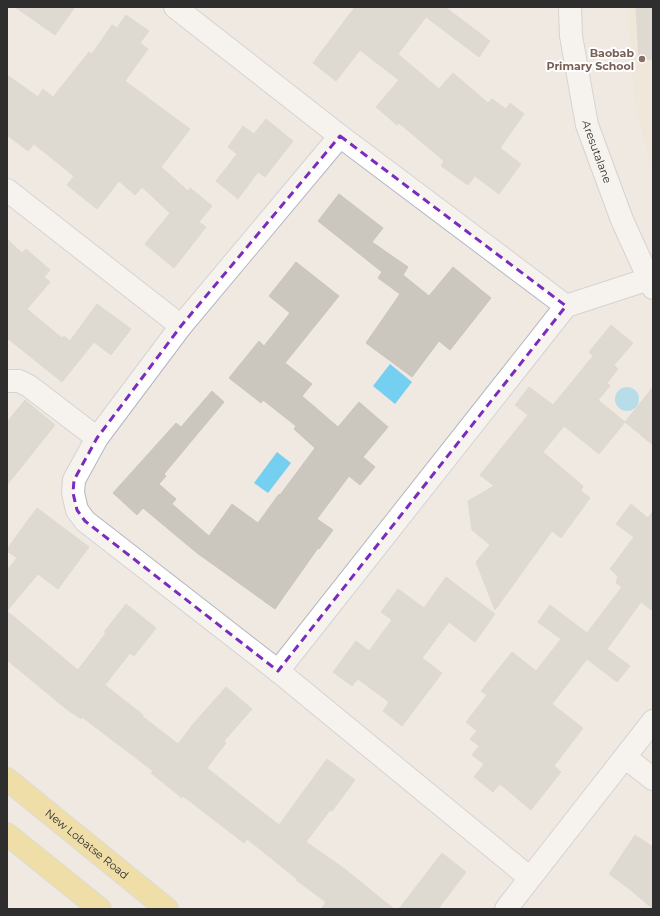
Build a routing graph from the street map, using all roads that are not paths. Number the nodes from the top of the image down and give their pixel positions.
1 (175, 7) edge
2 (570, 7) edge
3 (340, 136) junction
4 (7, 190) edge
5 (651, 284) edge
6 (566, 306) junction
7 (181, 326) junction
8 (7, 381) edge
9 (97, 438) junction
10 (278, 672) junction
11 (653, 721) edge
12 (625, 757) junction
13 (7, 779) edge
14 (653, 779) edge
15 (7, 834) edge
16 (530, 878) junction
17 (100, 909) edge
18 (167, 909) edge
19 (506, 909) edge

1 - 3 street
2 - 5 street, Aresutalane
3 - 6 street
3 - 7 street
4 - 7 street
5 - 6 street
6 - 10 street
7 - 9 street
8 - 9 street
9 - 10 street
10 - 16 street
11 - 12 street
12 - 14 street
12 - 16 street
13 - 18 main road, New Lobatse Road
15 - 17 main road
16 - 19 street

